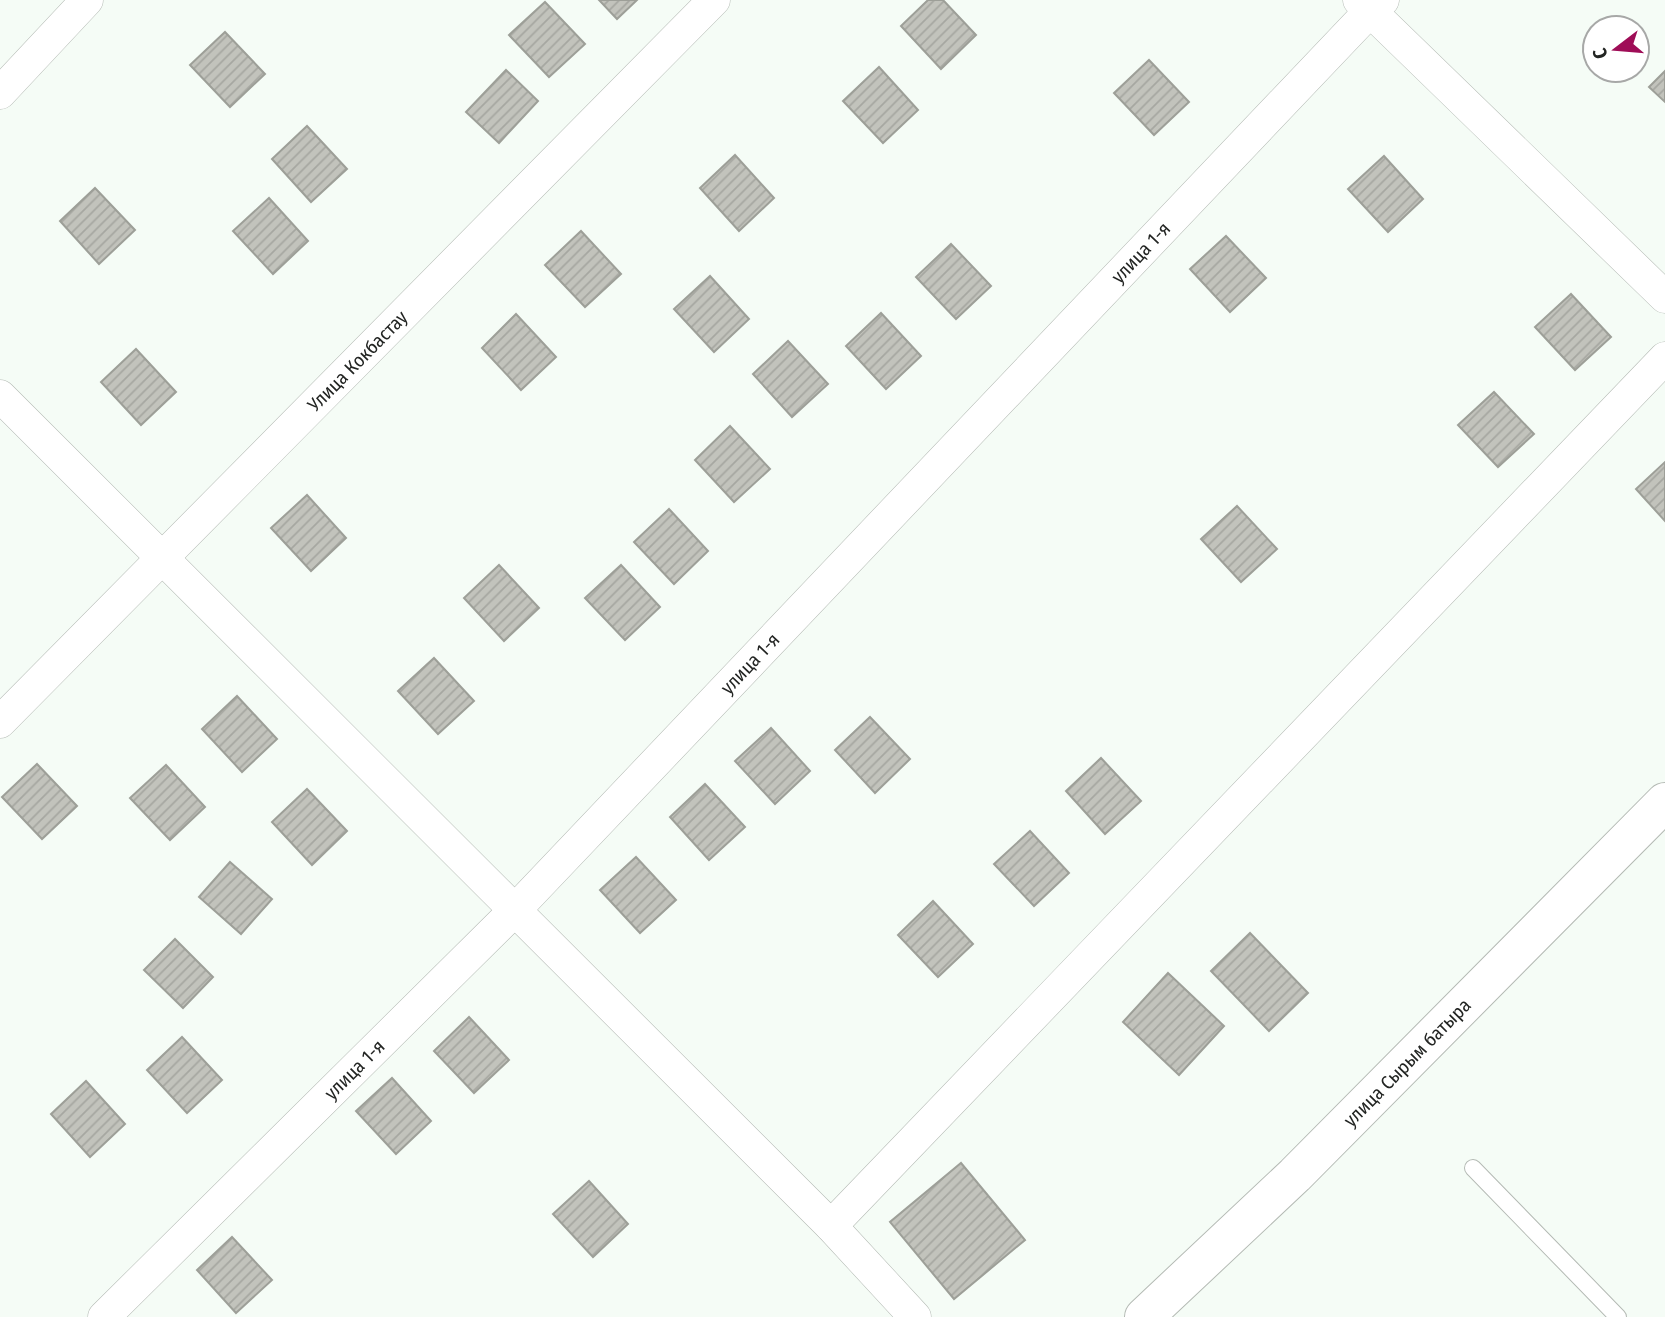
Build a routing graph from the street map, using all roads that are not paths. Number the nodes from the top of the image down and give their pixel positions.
1 (87, 0) edge
2 (714, 0) edge
3 (1371, 4) edge
4 (0, 93) edge
5 (1665, 297) edge
6 (1665, 358) edge
7 (0, 396) edge
8 (163, 558) junction
9 (0, 722) edge
10 (1665, 802) edge
11 (515, 910) junction
12 (1473, 1168) dead end
13 (831, 1226) junction
14 (104, 1317) edge
15 (915, 1317) edge
16 (1144, 1317) edge
17 (1618, 1317) edge

1 - 4 street
2 - 8 street, Улица Кокбастау
3 - 5 street
3 - 11 street, улица 1-я
6 - 13 street
7 - 8 street
8 - 9 street, Улица Кокбастау
8 - 11 street
10 - 16 street, улица Сырым батыра
11 - 13 street
11 - 14 street, улица 1-я
12 - 17 lane
13 - 15 street

